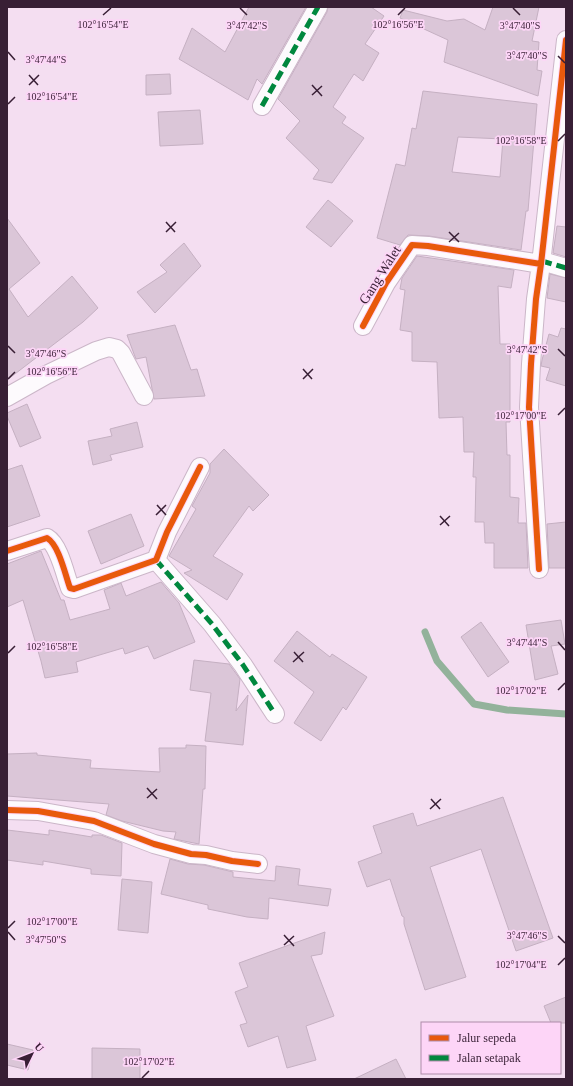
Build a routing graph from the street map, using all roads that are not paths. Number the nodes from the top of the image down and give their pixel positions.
1 (318, 7) edge
2 (566, 40) edge
3 (262, 106) dead end
4 (541, 263) junction
5 (566, 268) edge
6 (362, 326) dead end
7 (144, 396) dead end
8 (7, 397) edge
9 (200, 467) dead end
10 (7, 551) edge
11 (156, 560) junction
12 (539, 569) dead end
13 (274, 714) dead end
14 (7, 810) edge
15 (258, 864) dead end

1 - 3 street
2 - 4 street
4 - 5 street
4 - 6 street, Gang Walet
4 - 12 street
7 - 8 street
9 - 11 street
10 - 11 street
11 - 13 street
14 - 15 street

